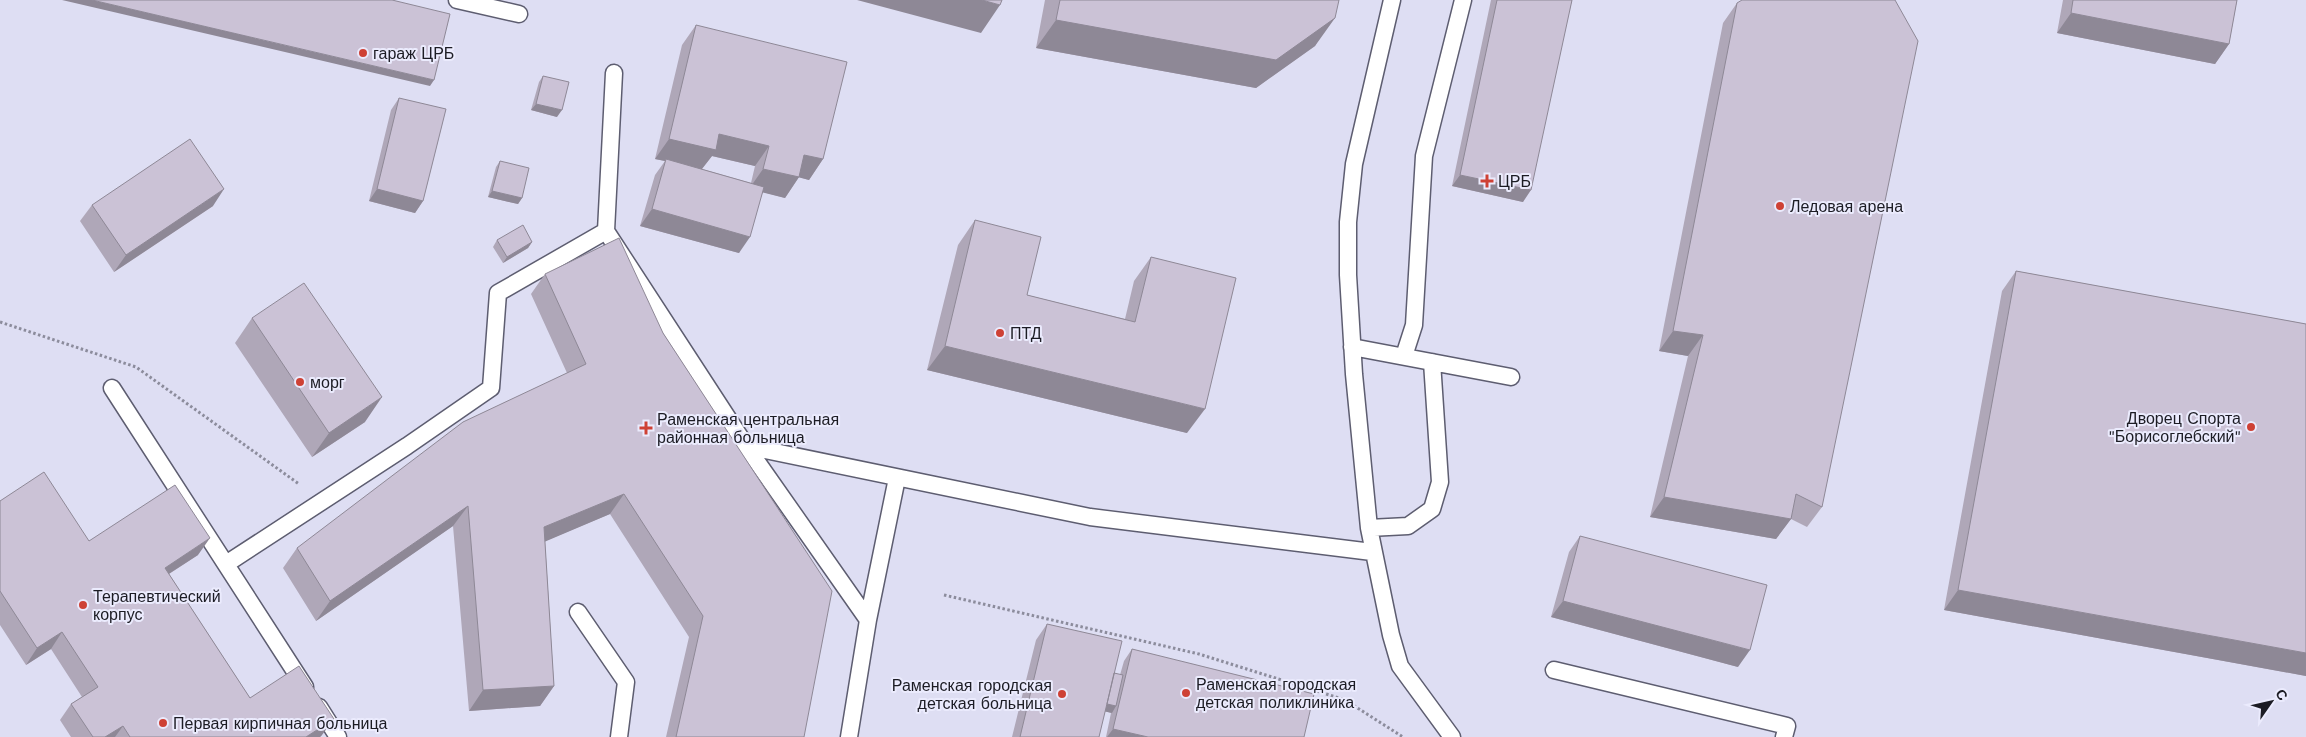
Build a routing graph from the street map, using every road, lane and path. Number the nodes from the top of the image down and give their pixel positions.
1 (457, 0) edge
2 (1392, 0) edge
3 (1462, 0) edge
4 (519, 14) dead end
5 (614, 73) dead end
6 (606, 231) junction
7 (0, 322) edge
8 (1352, 346) junction
9 (1404, 356) junction
10 (1432, 362) junction
11 (1511, 377) dead end
12 (112, 388) dead end
13 (746, 446) junction
14 (897, 478) junction
15 (321, 500) junction
16 (1368, 528) junction
17 (1372, 552) junction
18 (226, 564) junction
19 (944, 595) dead end
20 (578, 612) dead end
21 (868, 620) junction
22 (1554, 670) dead end
23 (338, 737) edge
24 (619, 737) edge
25 (849, 737) edge
26 (1403, 737) edge
27 (1452, 737) edge
28 (1784, 737) edge

1 - 4 lane
2 - 8 lane
3 - 9 lane
5 - 6 lane
6 - 13 lane
6 - 15 lane
7 - 15 path
8 - 9 lane
8 - 16 lane
9 - 10 lane
10 - 11 lane
10 - 16 lane
12 - 18 lane
13 - 14 lane
13 - 21 lane
14 - 17 lane
14 - 21 lane
15 - 18 lane
16 - 17 lane
17 - 27 lane
18 - 23 lane
19 - 26 path
20 - 24 lane
21 - 25 lane
22 - 28 lane

